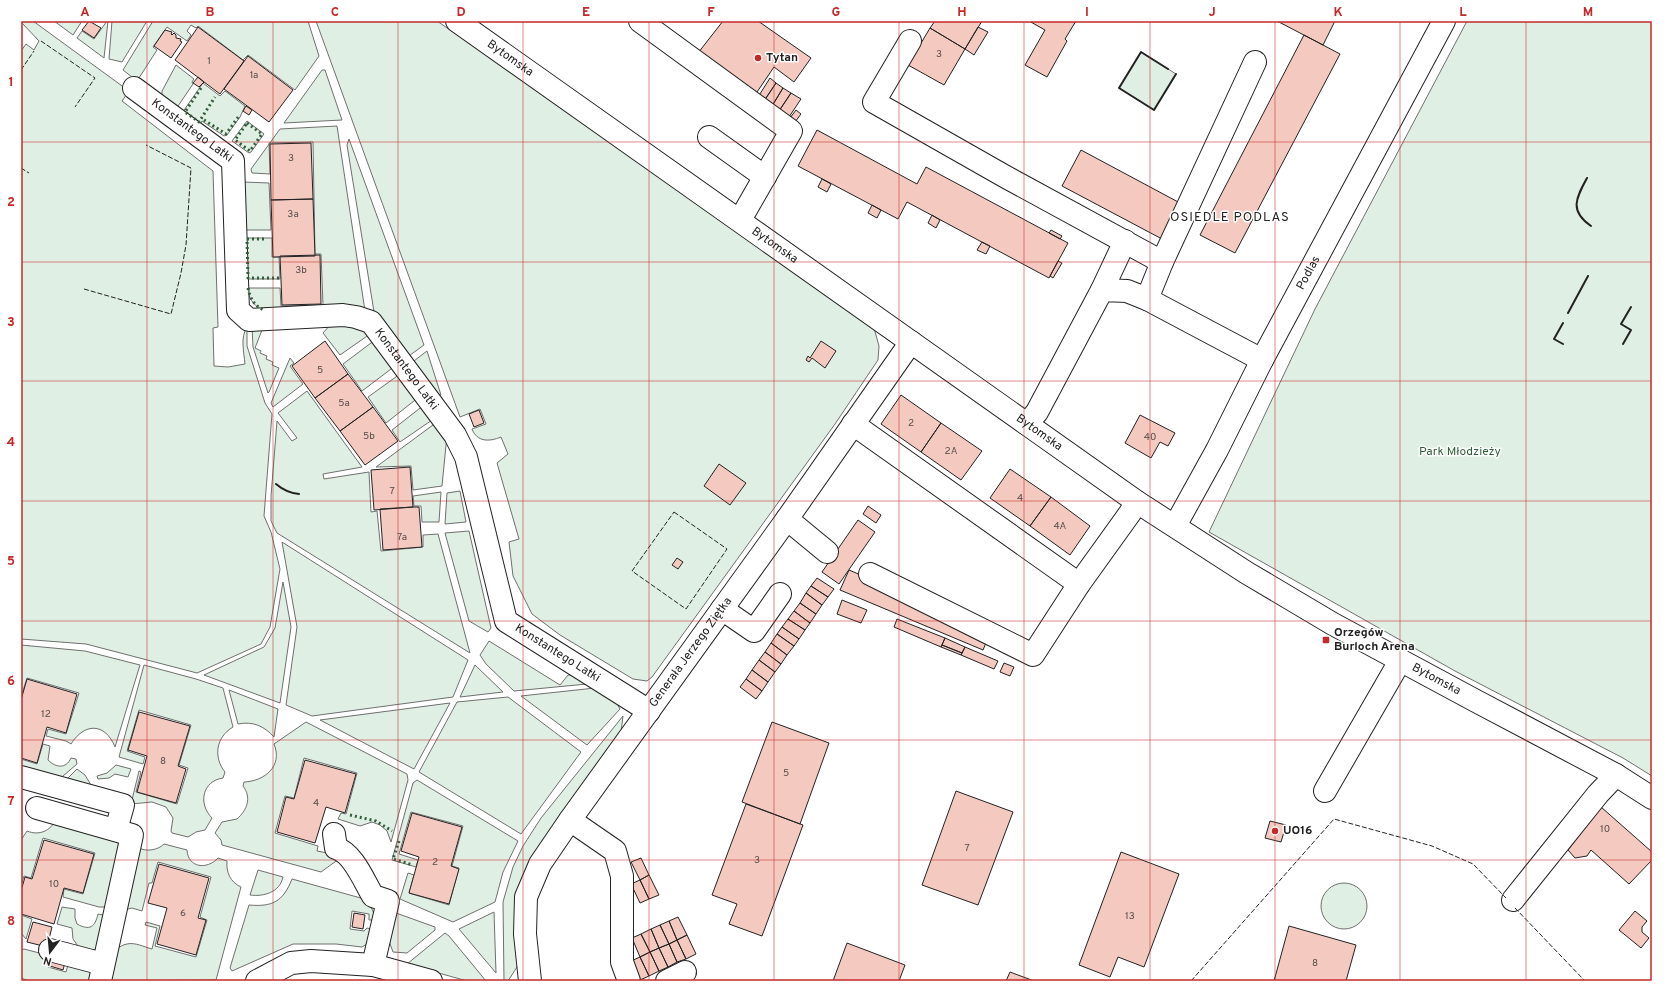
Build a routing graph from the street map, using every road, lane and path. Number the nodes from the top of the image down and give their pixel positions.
1 (457, 21) edge
2 (640, 21) edge
3 (1444, 21) edge
4 (910, 41) dead end
5 (1256, 62) dead end
6 (134, 88) dead end
7 (709, 137) dead end
8 (765, 177) junction
9 (740, 220) junction
10 (1125, 241) junction
11 (1162, 262) junction
12 (1102, 290) junction
13 (1147, 299) junction
14 (911, 342) junction
15 (1262, 360) junction
16 (853, 424) junction
17 (1027, 424) junction
18 (1137, 502) junction
19 (786, 519) junction
20 (1175, 526) junction
21 (827, 552) dead end
22 (870, 574) dead end
23 (1079, 584) junction
24 (780, 594) dead end
25 (722, 609) junction
26 (1400, 661) junction
27 (648, 711) junction
28 (1616, 775) junction
29 (21, 777) edge
30 (1325, 791) dead end
31 (1652, 798) edge
32 (37, 808) dead end
33 (570, 820) junction
34 (116, 830) junction
35 (334, 834) dead end
36 (1513, 900) dead end
37 (50, 950) dead end
38 (373, 965) junction
39 (102, 972) edge
40 (256, 981) edge
41 (431, 981) edge
42 (530, 981) edge
43 (629, 981) edge

1 - 9 street, Bytomska
2 - 8 street
3 - 15 street, Podlas
4 - 10 street
5 - 11 street
6 - 27 street, Konstantego Latki
7 - 8 street
8 - 9 street
9 - 14 street, Bytomska
10 - 11 street
10 - 12 street
11 - 13 street
12 - 13 street
12 - 17 street
13 - 15 street
14 - 16 street, Generała Jerzego Ziętka
14 - 17 street, Bytomska
15 - 20 street, Podlas
16 - 19 street, Generała Jerzego Ziętka
16 - 23 street
17 - 18 street, Bytomska
18 - 20 street, Bytomska
18 - 23 street
19 - 21 street
19 - 25 street, Generała Jerzego Ziętka
20 - 26 street, Bytomska
22 - 23 street
24 - 25 street
25 - 27 street, Generała Jerzego Ziętka
26 - 28 street, Bytomska
26 - 30 street
27 - 33 street, Generała Jerzego Ziętka
28 - 31 street, Bytomska
28 - 36 street
29 - 34 street
32 - 34 street
33 - 42 street, Generała Jerzego Ziętka
33 - 43 street
34 - 39 street
35 - 38 street
37 - 39 street
38 - 40 street
38 - 41 street

